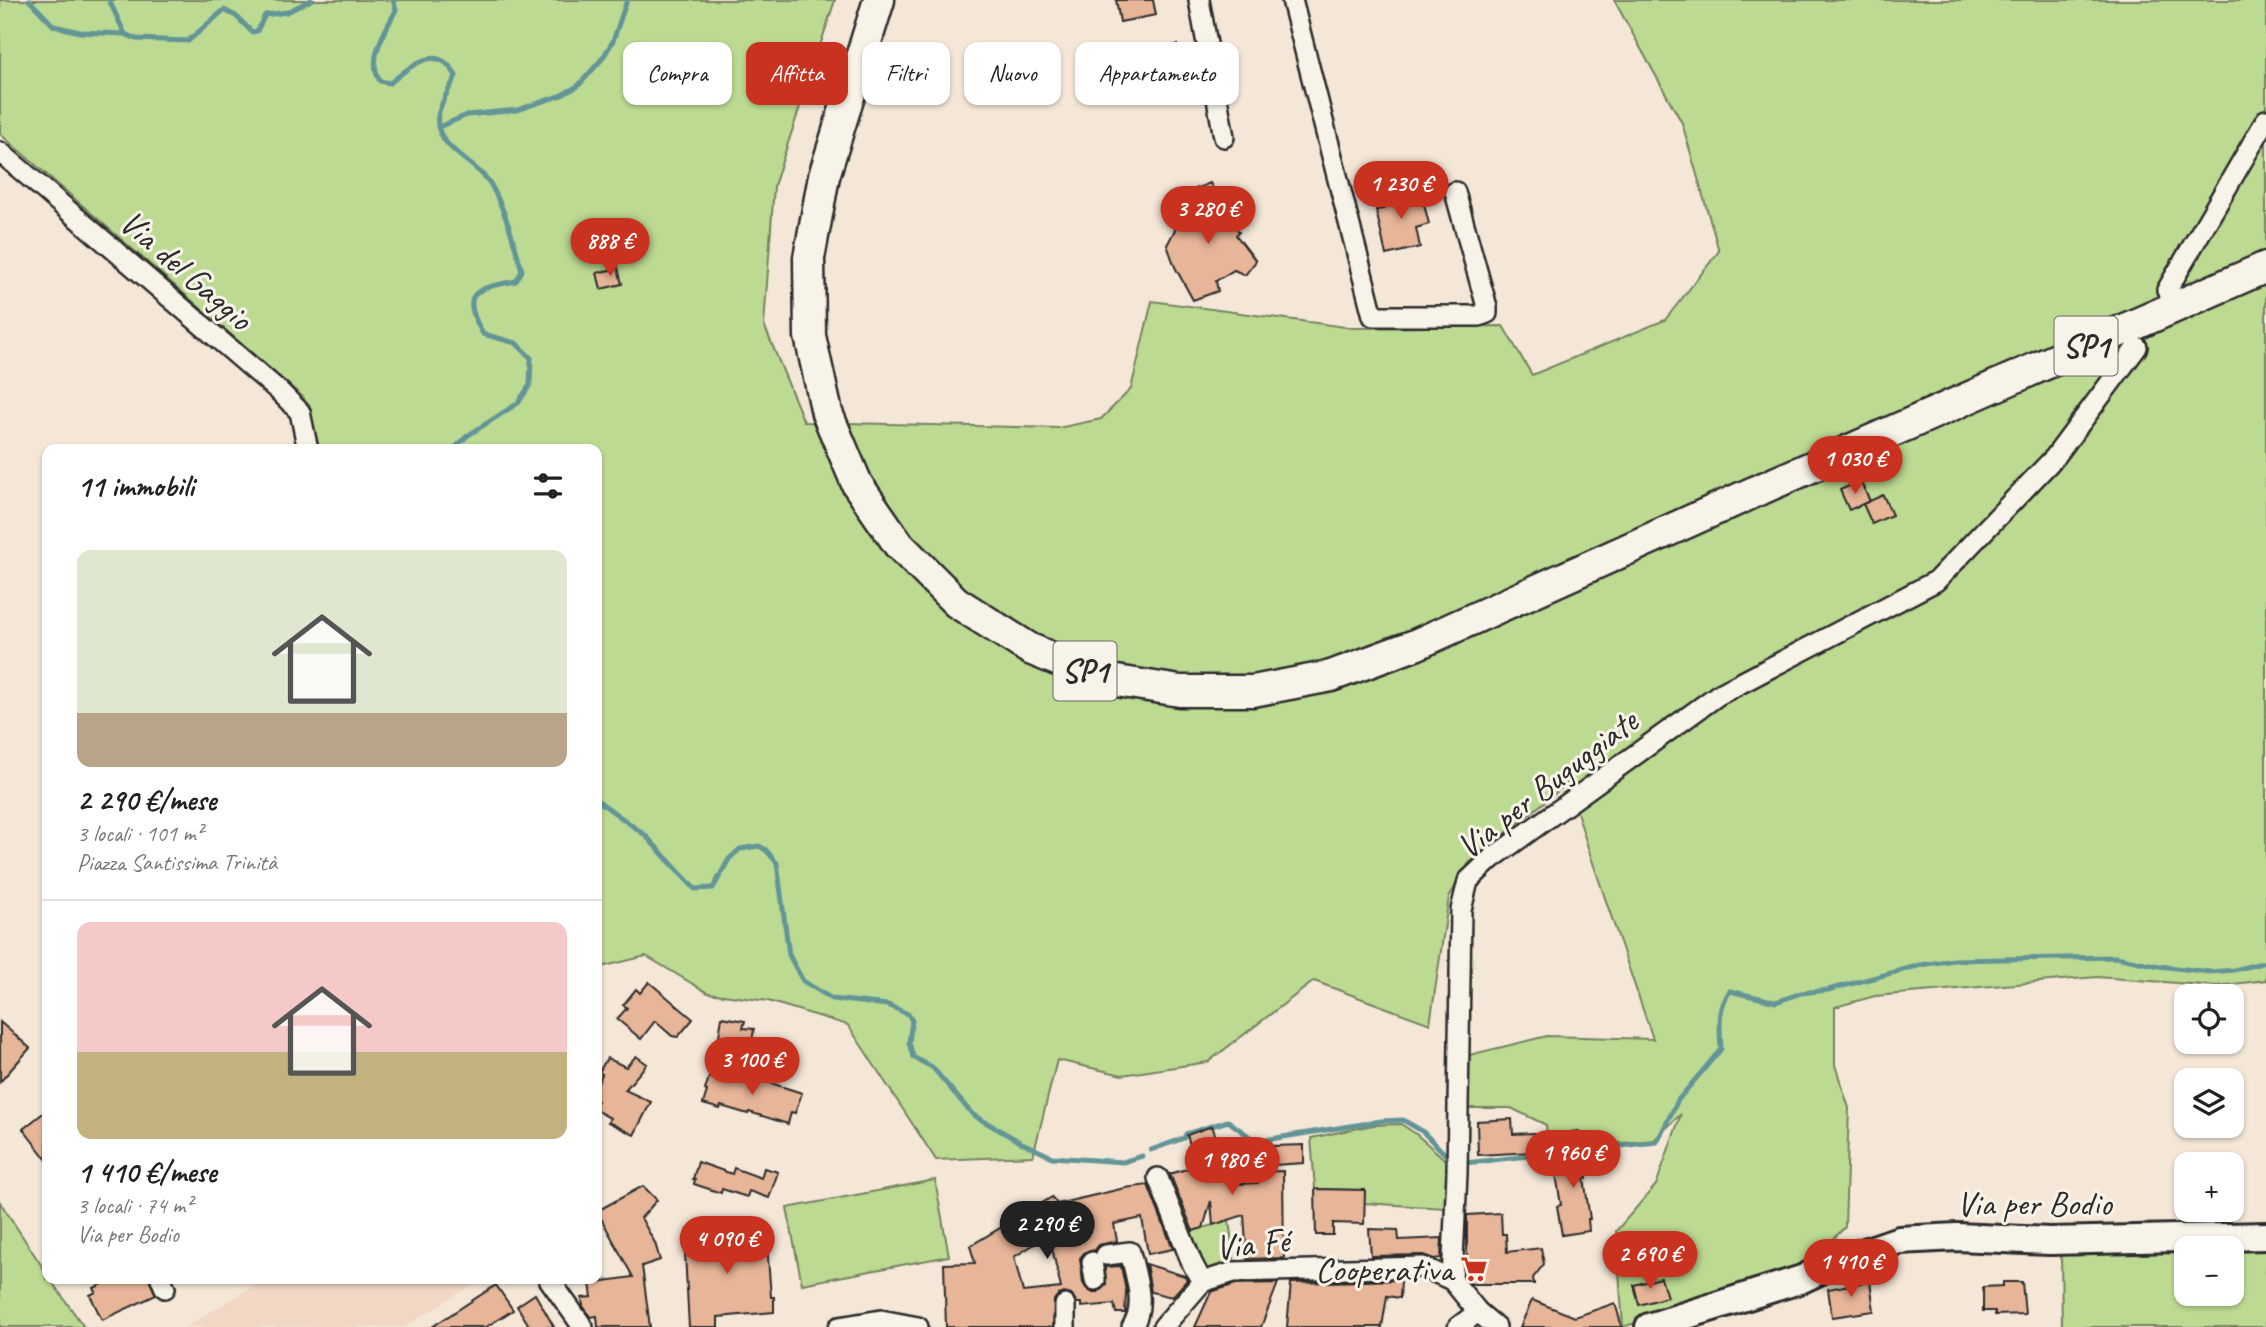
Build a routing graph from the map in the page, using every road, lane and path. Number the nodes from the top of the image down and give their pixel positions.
1 (879, 0) edge
2 (1199, 0) edge
3 (1292, 0) edge
4 (2266, 120) edge
5 (1224, 137) dead end
6 (0, 152) edge
7 (1455, 192) dead end
8 (2266, 267) edge
9 (2167, 290) dead end
10 (2137, 347) dead end
11 (307, 444) edge
12 (1158, 1178) dead end
13 (2266, 1236) edge
14 (1098, 1266) dead end
15 (1452, 1280) junction
16 (1202, 1282) junction
17 (553, 1284) edge
18 (1065, 1305) dead end
19 (1478, 1312) junction
20 (583, 1327) edge
21 (839, 1327) edge
22 (918, 1327) edge
23 (1065, 1327) edge
24 (1132, 1327) edge
25 (1163, 1327) edge
26 (1458, 1327) edge
27 (1496, 1327) edge
28 (1649, 1327) edge

1 - 8 main road, SP1
2 - 5 street
3 - 7 street
4 - 9 street
6 - 11 street, Via del Gaggio
10 - 15 street, Via per Buguggiate
12 - 16 street
13 - 28 street, Via per Bodio
14 - 24 street
15 - 16 street, Via Fé
15 - 19 street, Via Fé
16 - 25 street
17 - 20 street
18 - 23 street
19 - 26 street
19 - 27 street, Via Fé
21 - 22 street

